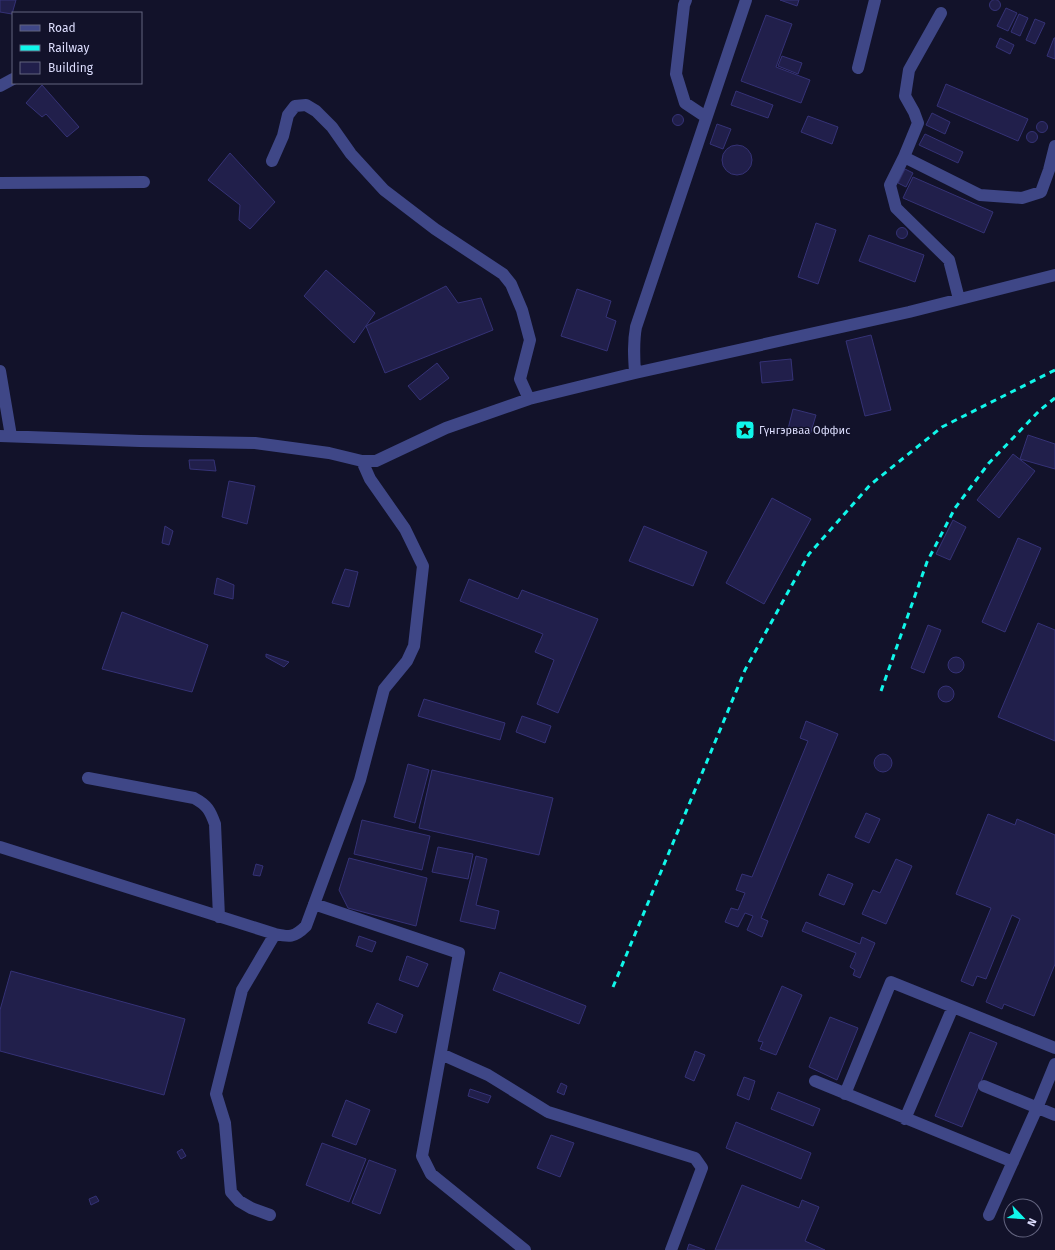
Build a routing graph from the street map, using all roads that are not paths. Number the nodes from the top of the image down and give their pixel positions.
1 (686, 0) edge
2 (746, 0) edge
3 (875, 0) edge
4 (941, 13) dead end
5 (858, 68) dead end
6 (12, 80) edge
7 (0, 86) edge
8 (706, 117) junction
9 (1055, 146) edge
10 (904, 158) junction
11 (272, 161) dead end
12 (144, 182) dead end
13 (0, 183) edge
14 (1055, 275) edge
15 (959, 299) junction
16 (0, 371) edge
17 (635, 373) junction
18 (529, 399) junction
19 (6, 436) edge
20 (362, 462) junction
21 (88, 778) dead end
22 (0, 847) edge
23 (314, 904) junction
24 (219, 917) junction
25 (275, 934) junction
26 (953, 1007) junction
27 (1055, 1048) edge
28 (441, 1054) junction
29 (1055, 1064) edge
30 (815, 1081) dead end
31 (984, 1086) dead end
32 (846, 1094) junction
33 (1037, 1108) junction
34 (1055, 1116) edge
35 (905, 1119) junction
36 (1013, 1162) junction
37 (270, 1215) dead end
38 (989, 1215) dead end
39 (525, 1250) edge
40 (670, 1250) edge

1 - 8 street
2 - 8 street
3 - 5 street
4 - 10 street
6 - 7 street
8 - 17 street
9 - 10 street
10 - 15 street
11 - 18 street
12 - 13 street
14 - 15 street
15 - 17 street
16 - 19 street
17 - 18 street
18 - 20 street
19 - 20 street
20 - 23 street
21 - 24 street
22 - 24 street
23 - 25 street
23 - 28 street
24 - 25 street
25 - 37 street
26 - 27 street
26 - 32 street
26 - 35 street
28 - 39 street
28 - 40 street
29 - 33 street
30 - 32 street
31 - 33 street
32 - 35 street
33 - 34 street
33 - 36 street
35 - 36 street
36 - 38 street

